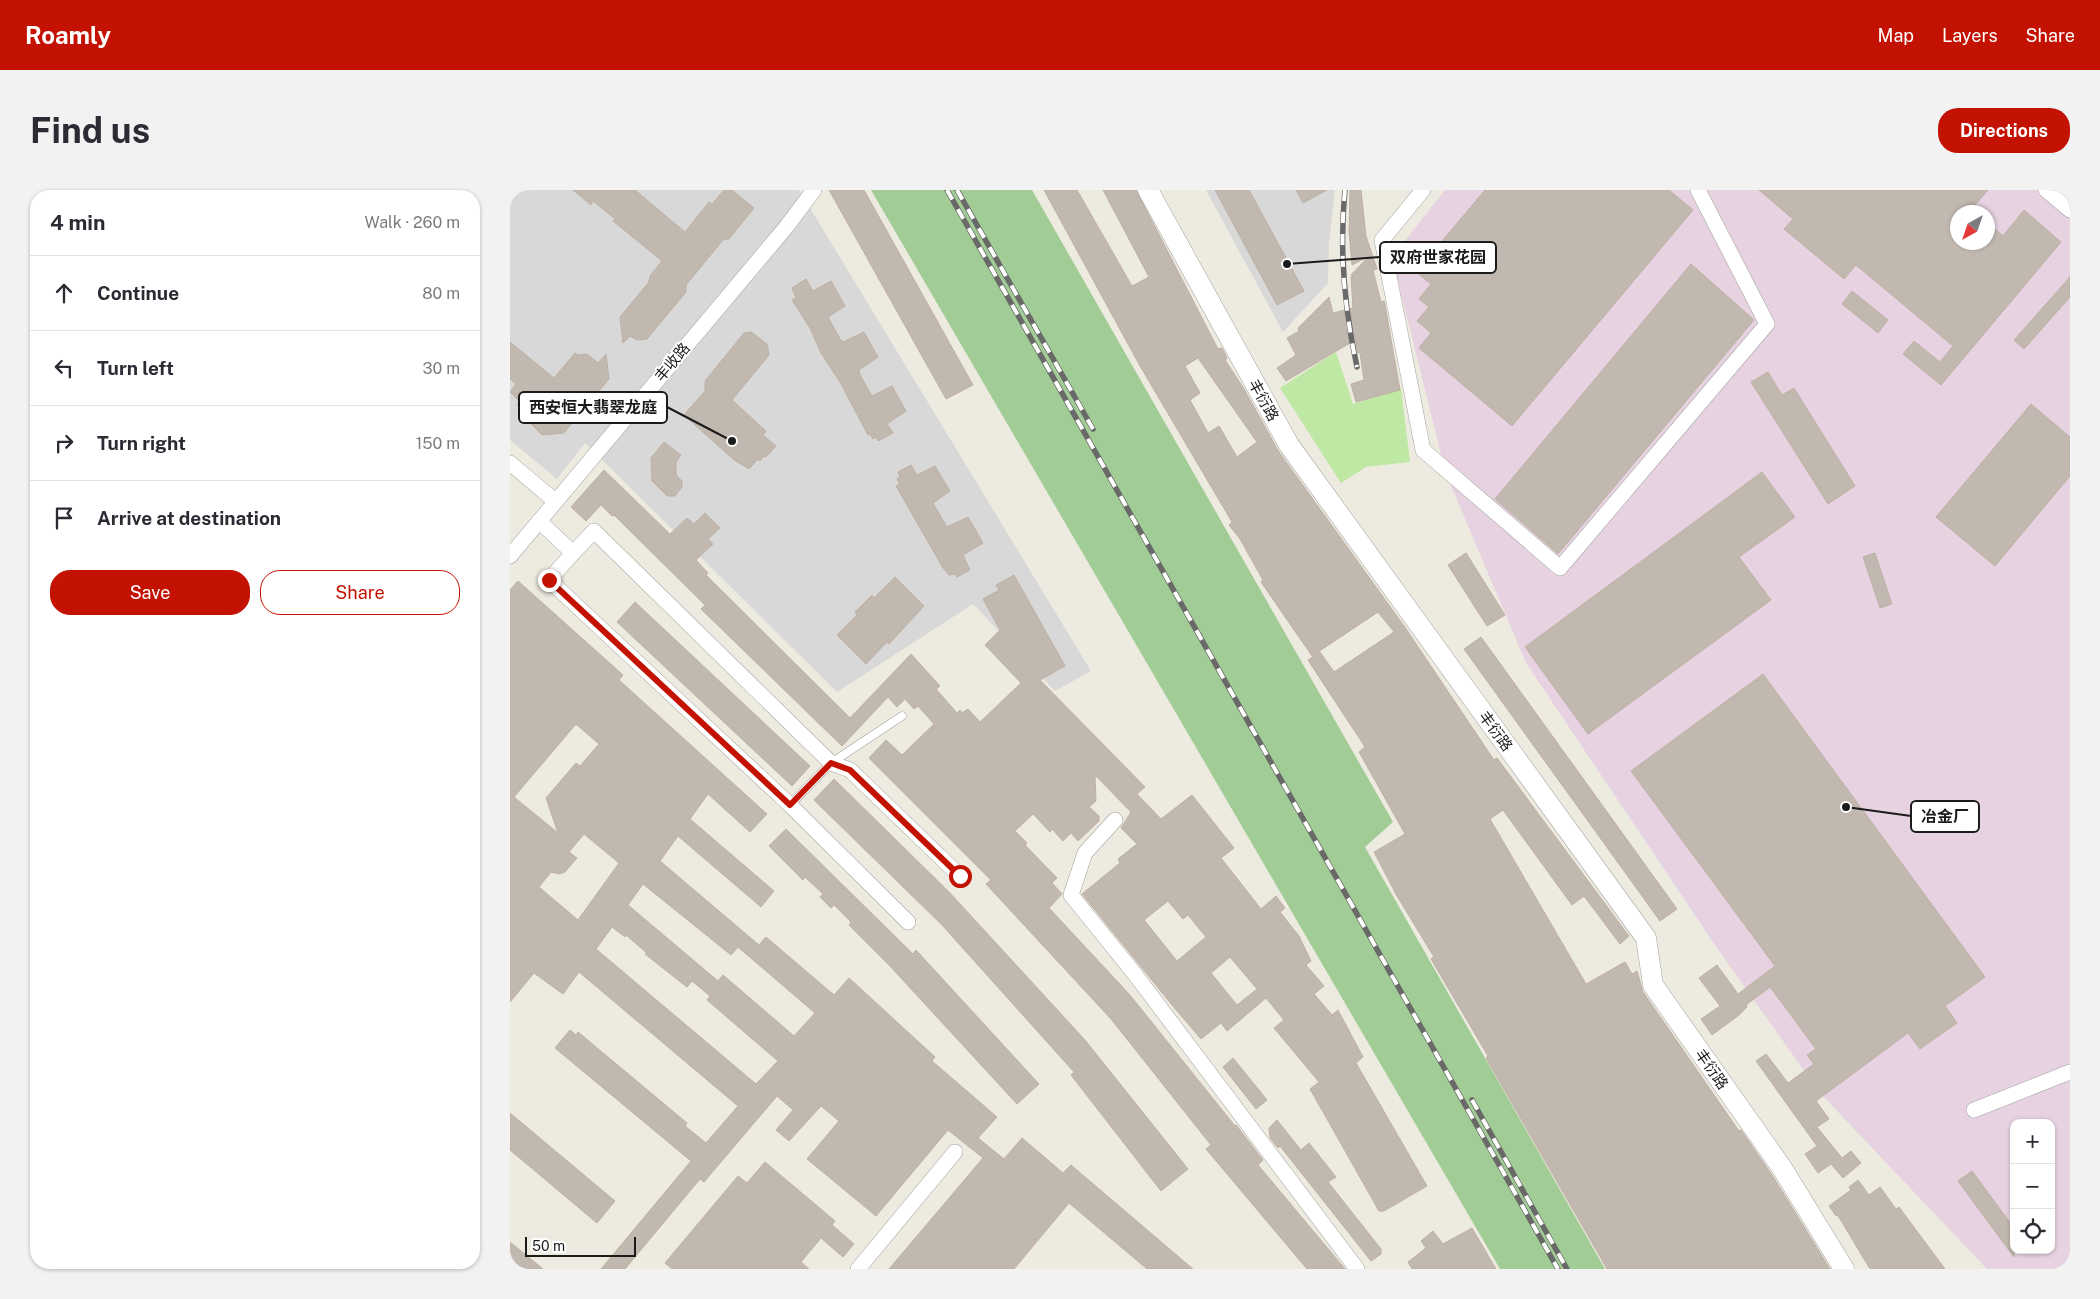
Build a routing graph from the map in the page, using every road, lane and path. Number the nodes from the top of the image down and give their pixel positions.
1 (814, 190) edge
2 (1148, 190) edge
3 (1423, 190) edge
4 (1698, 190) edge
5 (2046, 190) edge
6 (2070, 210) edge
7 (510, 463) edge
8 (555, 501) junction
9 (539, 521) junction
10 (573, 553) junction
11 (510, 556) edge
12 (902, 716) dead end
13 (831, 763) junction
14 (790, 805) junction
15 (1115, 820) dead end
16 (960, 876) dead end
17 (908, 922) dead end
18 (2070, 1072) edge
19 (1974, 1110) dead end
20 (955, 1152) dead end
21 (858, 1269) edge
22 (1357, 1269) edge
23 (1844, 1269) edge

1 - 8 street, 丰收路
2 - 23 street, 丰衍路
3 - 4 street
5 - 6 street
7 - 8 street
8 - 9 street, 丰收路
9 - 10 street
9 - 11 street, 丰收路
10 - 13 street
10 - 14 street
12 - 13 lane
13 - 14 lane
13 - 16 street
14 - 17 street
15 - 22 street
18 - 19 street
20 - 21 street

